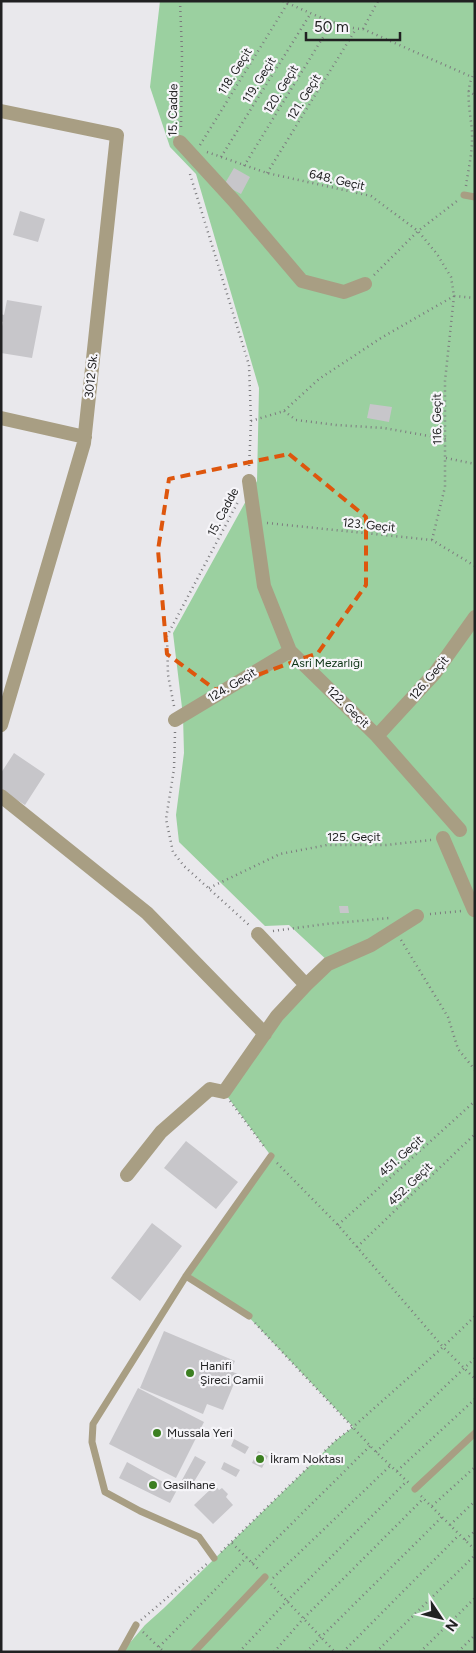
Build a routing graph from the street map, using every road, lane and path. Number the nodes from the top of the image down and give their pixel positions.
1 (180, 1) edge
2 (283, 1) edge
3 (378, 1) edge
4 (288, 2) edge
5 (311, 13) junction
6 (333, 21) junction
7 (356, 29) junction
8 (363, 29) junction
9 (475, 72) edge
10 (472, 77) junction
11 (468, 91) junction
12 (475, 95) edge
13 (1, 111) edge
14 (180, 142) junction
15 (206, 151) dead end
16 (221, 157) junction
17 (244, 166) junction
18 (189, 170) dead end
19 (267, 173) junction
20 (464, 195) junction
21 (475, 197) edge
22 (418, 231) junction
23 (365, 284) joint
24 (454, 296) junction
25 (475, 298) edge
26 (284, 411) junction
27 (1, 418) edge
28 (251, 421) junction
29 (85, 437) junction
30 (446, 439) junction
31 (446, 458) junction
32 (475, 464) edge
33 (249, 481) junction
34 (254, 521) junction
35 (432, 540) junction
36 (475, 566) edge
37 (475, 617) edge
38 (290, 651) junction
39 (175, 720) junction
40 (1, 725) edge
41 (377, 736) junction
42 (1, 796) edge
43 (460, 830) dead end
44 (443, 838) joint
45 (208, 888) junction
46 (474, 910) edge
47 (417, 916) joint
48 (392, 924) junction
49 (258, 934) junction
50 (306, 985) junction
51 (265, 1034) junction
52 (475, 1070) edge
53 (224, 1092) junction
54 (475, 1100) edge
55 (475, 1134) edge
56 (271, 1156) junction
57 (127, 1175) dead end
58 (338, 1225) junction
59 (357, 1247) junction
60 (186, 1276) junction
61 (249, 1316) joint
62 (475, 1316) edge
63 (443, 1347) junction
64 (475, 1358) edge
65 (464, 1368) junction
66 (475, 1379) edge
67 (475, 1399) edge
68 (354, 1427) junction
69 (475, 1433) edge
70 (371, 1446) junction
71 (376, 1452) junction
72 (391, 1465) junction
73 (475, 1467) edge
74 (397, 1471) junction
75 (407, 1481) junction
76 (415, 1489) junction
77 (424, 1498) junction
78 (475, 1501) edge
79 (432, 1506) junction
80 (442, 1517) junction
81 (450, 1525) junction
82 (475, 1531) edge
83 (459, 1535) junction
84 (465, 1540) junction
85 (232, 1543) junction
86 (475, 1550) edge
87 (475, 1555) edge
88 (214, 1558) junction
89 (247, 1558) junction
90 (252, 1563) junction
91 (266, 1577) joint
92 (475, 1598) edge
93 (287, 1601) junction
94 (303, 1619) junction
95 (136, 1625) junction
96 (475, 1635) edge
97 (320, 1637) junction
98 (159, 1647) junction
99 (120, 1652) edge
100 (164, 1652) edge
101 (194, 1652) edge
102 (238, 1652) edge
103 (274, 1652) edge
104 (306, 1652) edge
105 (334, 1652) edge
106 (343, 1652) edge
107 (376, 1652) edge
108 (420, 1652) edge
109 (458, 1652) edge

1 - 14 path, 15. Cadde
2 - 4 path
3 - 8 path
4 - 5 path
4 - 14 path, 118. Geçit
5 - 6 path
5 - 16 path, 119. Geçit
6 - 7 path
6 - 17 path, 120. Geçit
7 - 8 path
7 - 19 path, 121. Geçit
8 - 10 path
9 - 10 path
10 - 11 path
11 - 12 path
11 - 20 path
13 - 29 street, 3012 Sk.
14 - 23 street
15 - 16 path, 648. Geçit
16 - 17 path, 648. Geçit
17 - 19 path, 648. Geçit
18 - 28 path, 15. Cadde
19 - 22 path, 648. Geçit
20 - 21 lane
20 - 22 path
22 - 23 path
22 - 24 path, 648. Geçit
24 - 25 path
24 - 26 path
24 - 30 path, 116. Geçit
26 - 28 path
26 - 30 path
27 - 29 street
28 - 33 path, 15. Cadde
29 - 40 street, 3012 Sk.
30 - 31 path, 116. Geçit
31 - 32 path
31 - 35 path, 116. Geçit
33 - 34 street, 122. Geçit
33 - 39 path, 15. Cadde
34 - 35 path, 123. Geçit
34 - 38 street, 122. Geçit
35 - 36 path, 123. Geçit
37 - 41 street, 126. Geçit
38 - 39 street, 124. Geçit
38 - 41 street, 122. Geçit
39 - 45 path, 15. Cadde
41 - 43 street, 122. Geçit
42 - 51 street
44 - 45 path, 125. Geçit
44 - 46 street
45 - 49 path, 15. Cadde
46 - 47 path
47 - 48 street
48 - 49 path
48 - 50 street
48 - 52 path
49 - 50 street
50 - 51 street
51 - 53 street
53 - 56 path
53 - 57 street
54 - 58 path, 451. Geçit
55 - 59 path, 452. Geçit
56 - 58 path
56 - 60 lane
58 - 59 path
59 - 63 path
60 - 61 lane
60 - 88 lane
61 - 68 path
62 - 63 path
63 - 65 path
63 - 68 path
64 - 65 path
65 - 66 path
65 - 71 path
67 - 74 path
68 - 70 path
68 - 85 path
69 - 76 lane
70 - 71 path
70 - 90 path
71 - 72 path
72 - 74 path
72 - 93 path
73 - 79 path
74 - 75 path
75 - 76 path
75 - 93 path
76 - 77 path
77 - 79 path
77 - 94 path
78 - 81 path
79 - 80 path
80 - 81 path
80 - 97 path
81 - 83 path
82 - 84 path
83 - 84 path
83 - 106 path
84 - 86 path
85 - 88 path
85 - 89 path
87 - 107 path
88 - 95 path
89 - 90 path
89 - 98 path
90 - 91 path
91 - 101 lane
92 - 108 path
93 - 94 path
93 - 102 path
94 - 97 path
94 - 103 path
95 - 98 path
95 - 99 lane
96 - 109 path
97 - 104 path
97 - 105 path
98 - 100 path

